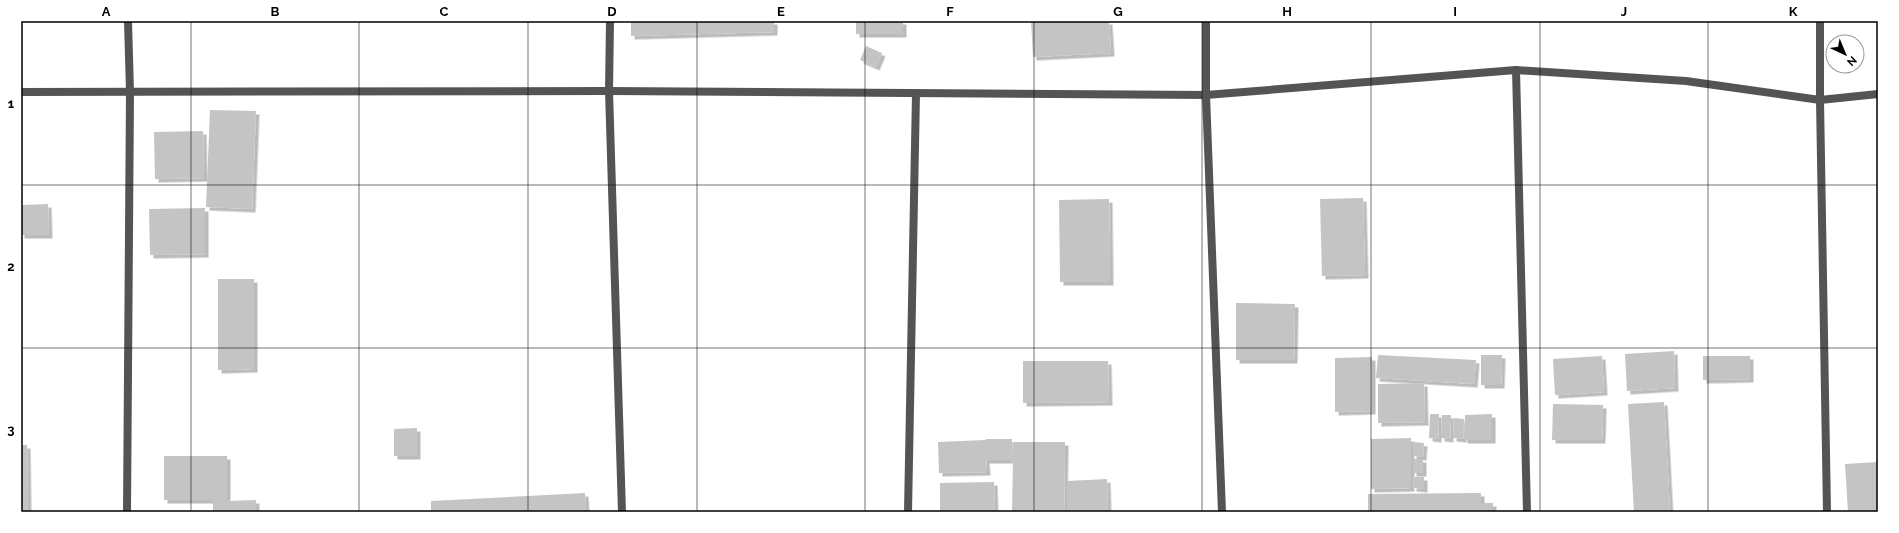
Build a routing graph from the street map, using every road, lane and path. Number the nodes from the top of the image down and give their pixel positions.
1 (128, 21) edge
2 (610, 21) edge
3 (1206, 21) edge
4 (1820, 21) edge
5 (1516, 70) junction
6 (609, 91) junction
7 (21, 92) edge
8 (130, 92) junction
9 (916, 94) junction
10 (1878, 94) edge
11 (1206, 95) junction
12 (1820, 100) junction
13 (127, 512) edge
14 (622, 512) edge
15 (908, 512) edge
16 (1222, 512) edge
17 (1527, 512) edge
18 (1827, 512) edge

1 - 8 street
2 - 6 street
3 - 11 street
4 - 12 street
5 - 11 street
5 - 12 street
5 - 17 street
6 - 8 street
6 - 9 street
6 - 14 street
7 - 8 street
8 - 13 street
9 - 11 street
9 - 15 street
10 - 12 street
11 - 16 street
12 - 18 street

